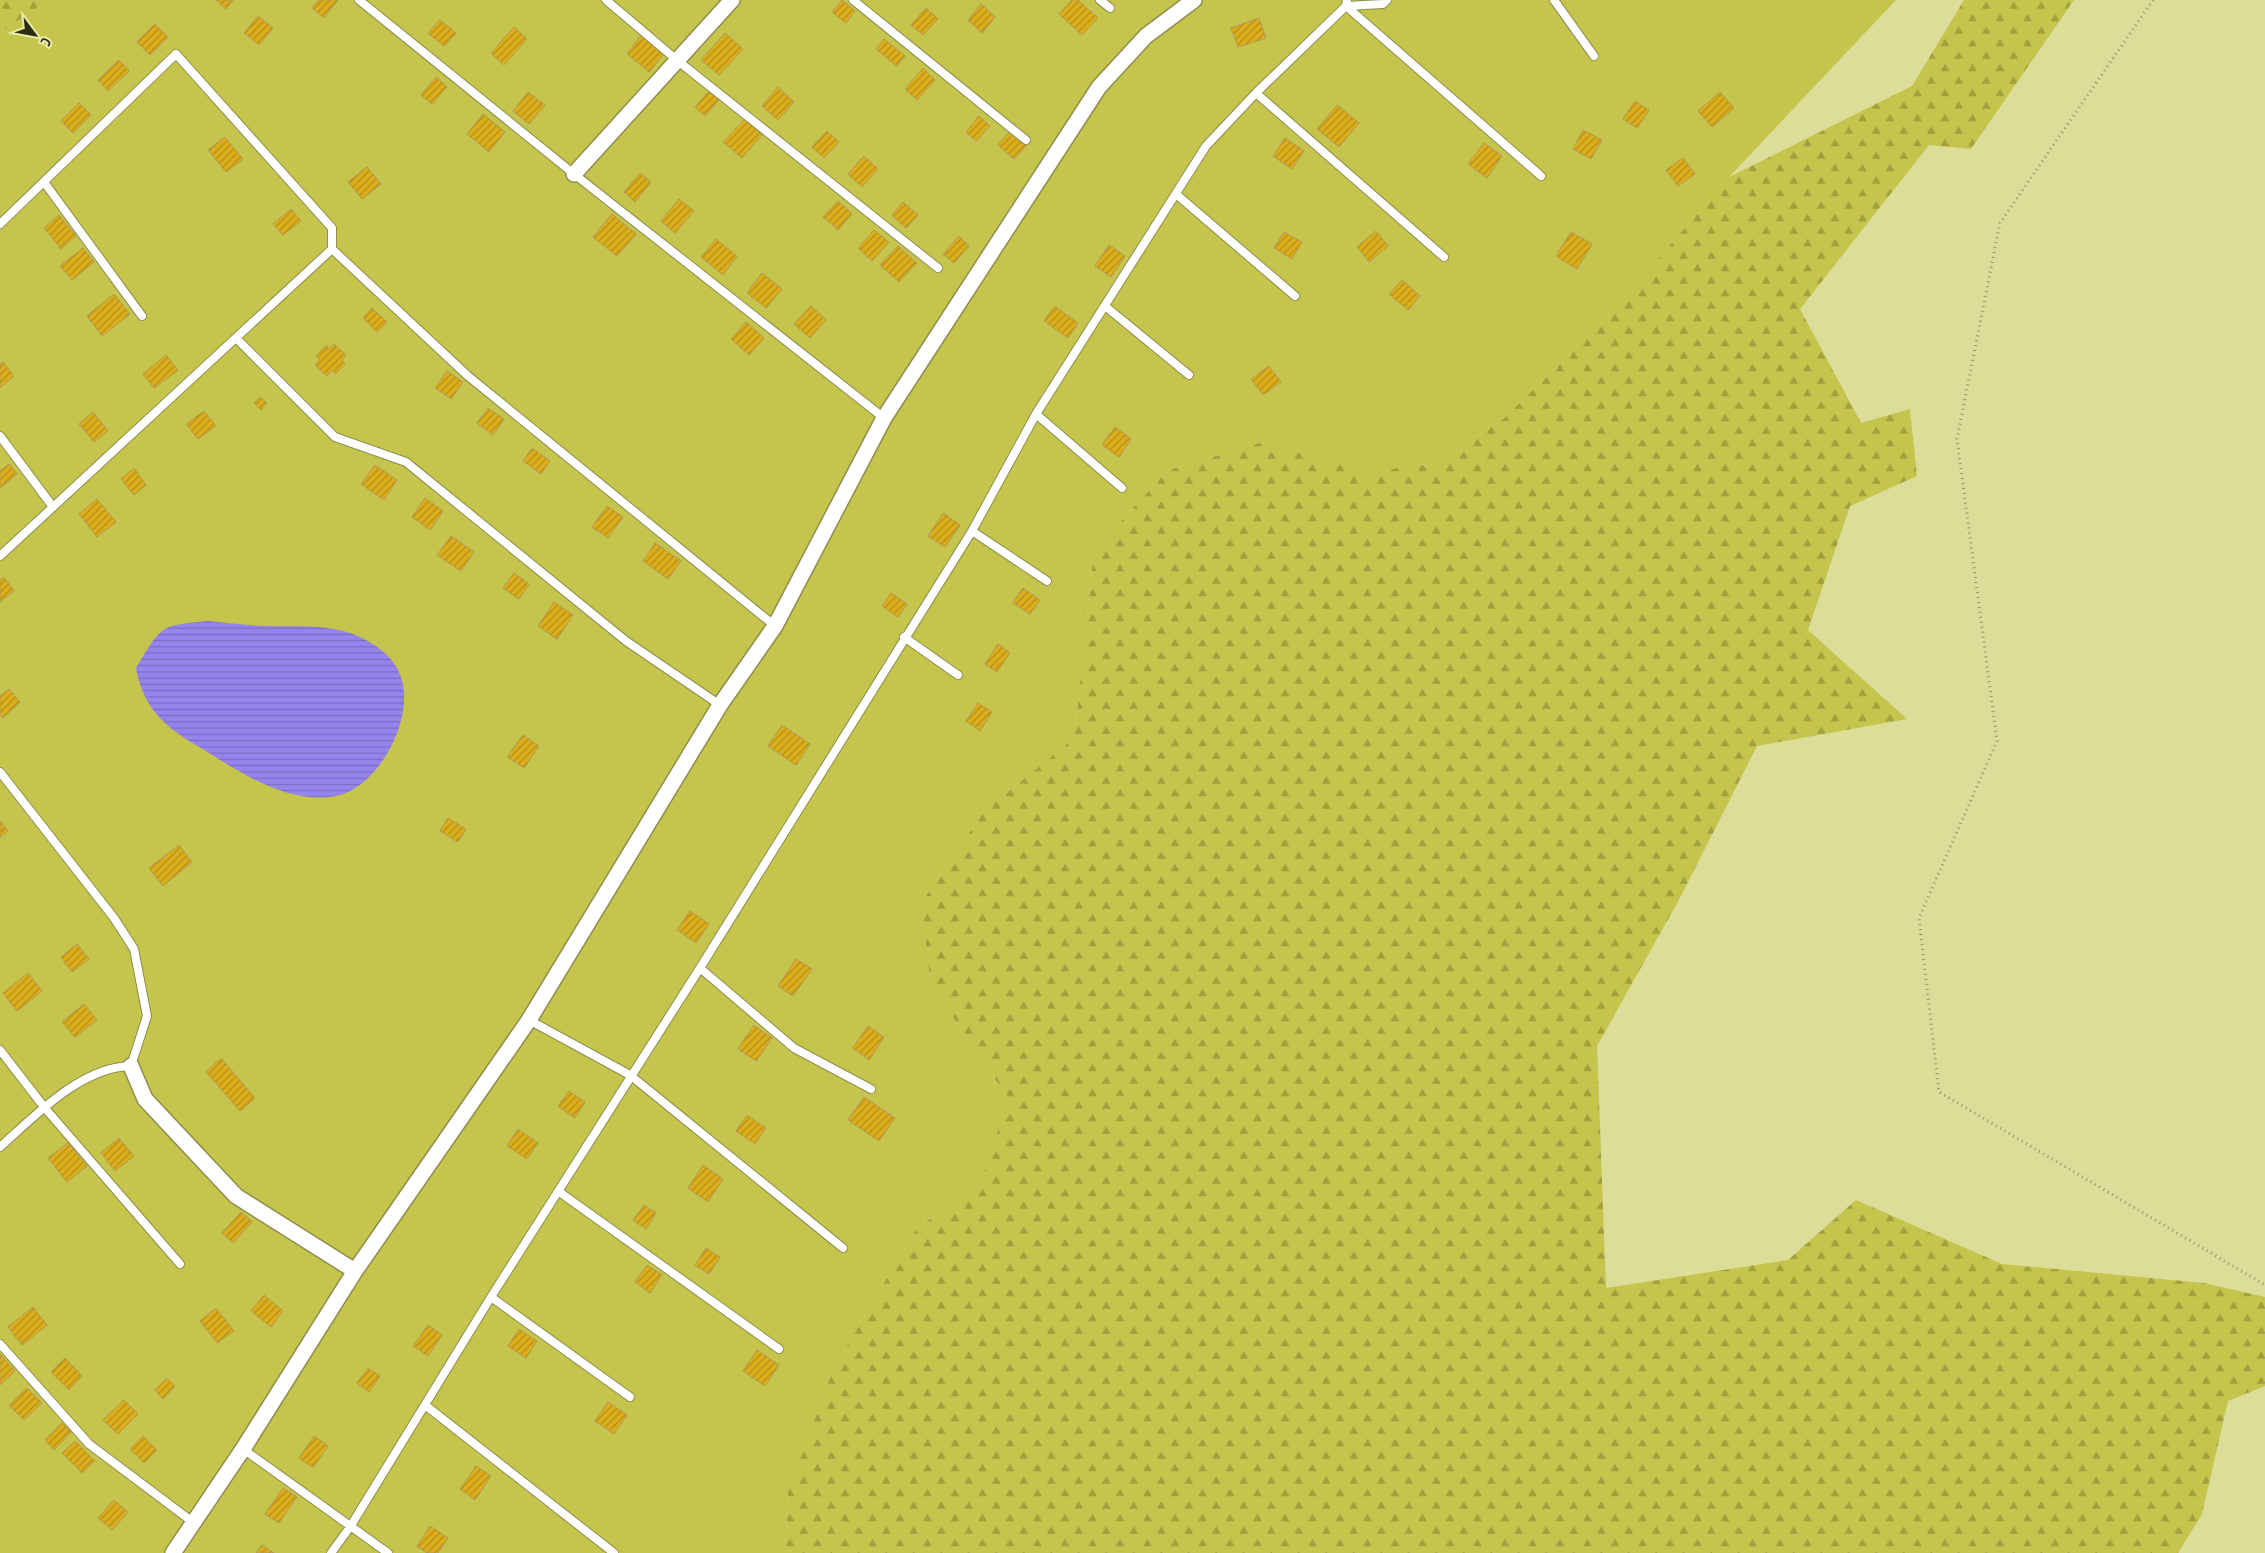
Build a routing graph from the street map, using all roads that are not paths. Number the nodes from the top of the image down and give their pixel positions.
1 (359, 0) edge
2 (606, 0) edge
3 (732, 0) edge
4 (853, 0) edge
5 (1100, 0) edge
6 (1194, 0) edge
7 (1388, 0) edge
8 (1554, 0) edge
9 (1346, 3) edge
10 (1110, 8) dead end
11 (1594, 56) dead end
12 (678, 61) junction
13 (1256, 93) junction
14 (1026, 140) dead end
15 (574, 174) junction
16 (1541, 176) dead end
17 (44, 182) junction
18 (1176, 194) junction
19 (0, 224) edge
20 (332, 249) junction
21 (1444, 258) dead end
22 (938, 268) dead end
23 (1295, 296) dead end
24 (1105, 306) junction
25 (142, 316) dead end
26 (236, 338) junction
27 (1189, 375) dead end
28 (1036, 414) junction
29 (884, 418) junction
30 (0, 436) edge
31 (1122, 488) dead end
32 (53, 507) junction
33 (972, 531) junction
34 (0, 556) edge
35 (1047, 581) dead end
36 (775, 626) junction
37 (904, 637) junction
38 (958, 675) dead end
39 (720, 705) junction
40 (0, 772) edge
41 (700, 968) junction
42 (528, 1020) junction
43 (0, 1050) edge
44 (131, 1066) junction
45 (630, 1076) junction
46 (871, 1089) dead end
47 (44, 1107) junction
48 (0, 1147) edge
49 (558, 1191) junction
50 (843, 1248) dead end
51 (180, 1264) dead end
52 (355, 1271) junction
53 (492, 1297) junction
54 (0, 1344) edge
55 (779, 1349) dead end
56 (630, 1397) dead end
57 (425, 1405) junction
58 (243, 1449) junction
59 (194, 1523) junction
60 (350, 1527) junction
61 (173, 1553) edge
62 (331, 1553) edge
63 (388, 1553) edge
64 (614, 1553) edge

1 - 15 lane
2 - 12 lane
3 - 12 street
4 - 14 lane
5 - 10 lane
6 - 29 street
7 - 9 lane
8 - 11 lane
9 - 13 lane
9 - 16 lane
12 - 15 street
12 - 22 lane
13 - 18 lane
13 - 21 lane
15 - 29 lane
17 - 19 lane
17 - 20 lane
17 - 25 lane
18 - 23 lane
18 - 24 lane
20 - 26 lane
20 - 36 lane
24 - 27 lane
24 - 28 lane
26 - 32 lane
26 - 39 lane
28 - 31 lane
28 - 33 lane
29 - 36 street
30 - 32 lane
32 - 34 lane
33 - 35 lane
33 - 37 lane
36 - 39 street
37 - 38 lane
37 - 41 lane
39 - 42 street
40 - 44 lane
41 - 45 lane
41 - 46 lane
42 - 45 lane
42 - 52 street
43 - 47 lane
44 - 47 lane
44 - 52 street
45 - 49 lane
45 - 50 lane
47 - 48 lane
47 - 51 lane
49 - 53 lane
49 - 55 lane
52 - 58 street
53 - 56 lane
53 - 57 lane
54 - 59 lane
57 - 60 lane
57 - 64 lane
58 - 59 street
58 - 60 lane
59 - 61 street
60 - 62 lane
60 - 63 lane

